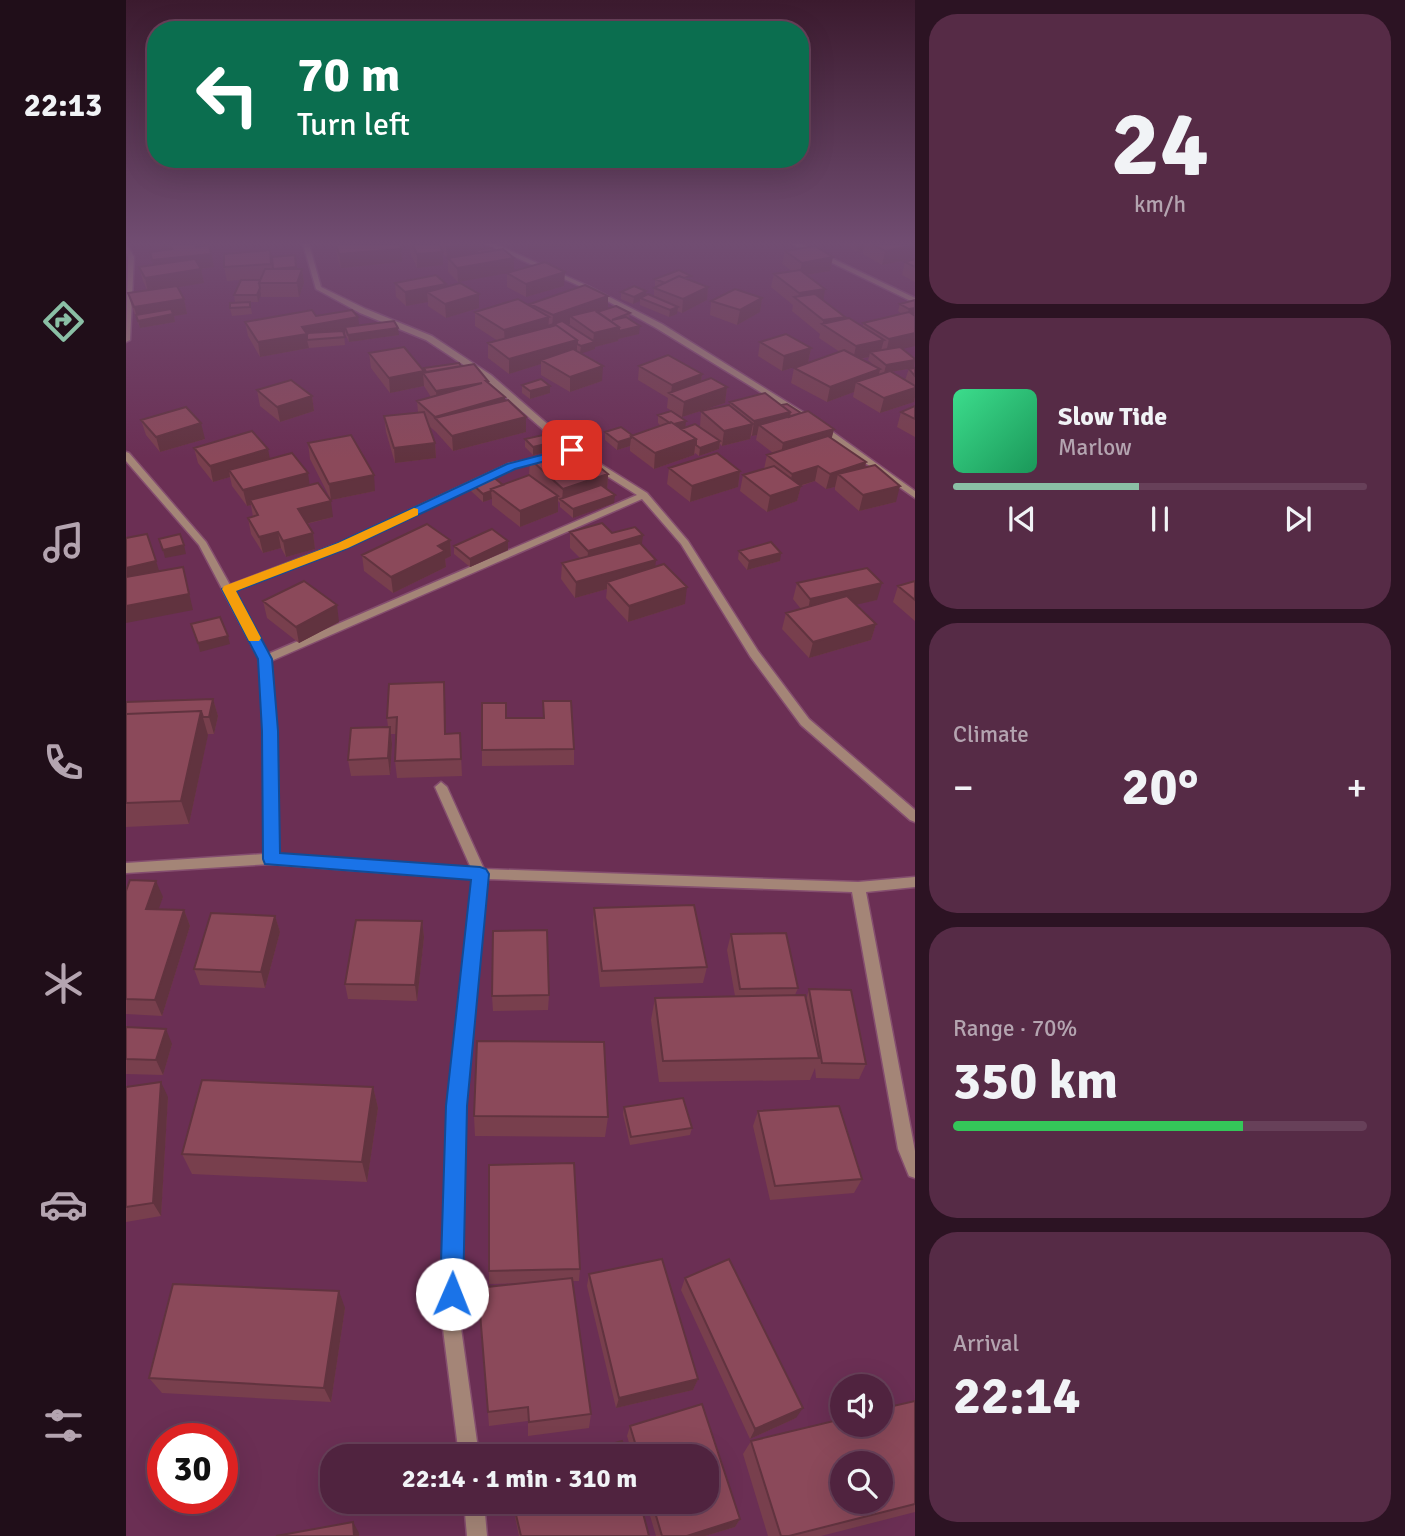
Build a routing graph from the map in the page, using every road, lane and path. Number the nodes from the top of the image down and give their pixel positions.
1 (127, 316) edge
2 (374, 316) edge
3 (640, 316) edge
4 (126, 340) edge
5 (806, 416) edge
6 (816, 424) edge
7 (572, 450) junction
8 (126, 454) edge
9 (644, 495) junction
10 (915, 495) edge
11 (228, 589) junction
12 (265, 659) junction
13 (441, 787) dead end
14 (915, 817) edge
15 (271, 859) junction
16 (126, 868) edge
17 (480, 874) junction
18 (915, 882) edge
19 (858, 887) junction
20 (915, 1170) edge
21 (467, 1444) edge
22 (475, 1514) edge
23 (477, 1536) edge

1 - 4 street
2 - 7 street
3 - 5 street
6 - 10 street
7 - 9 street
7 - 11 street
8 - 11 street
9 - 12 street
9 - 14 street
11 - 12 street
12 - 15 street
13 - 17 street
15 - 16 street
15 - 17 street
17 - 19 street
17 - 21 street
18 - 19 street
19 - 20 street
22 - 23 street

